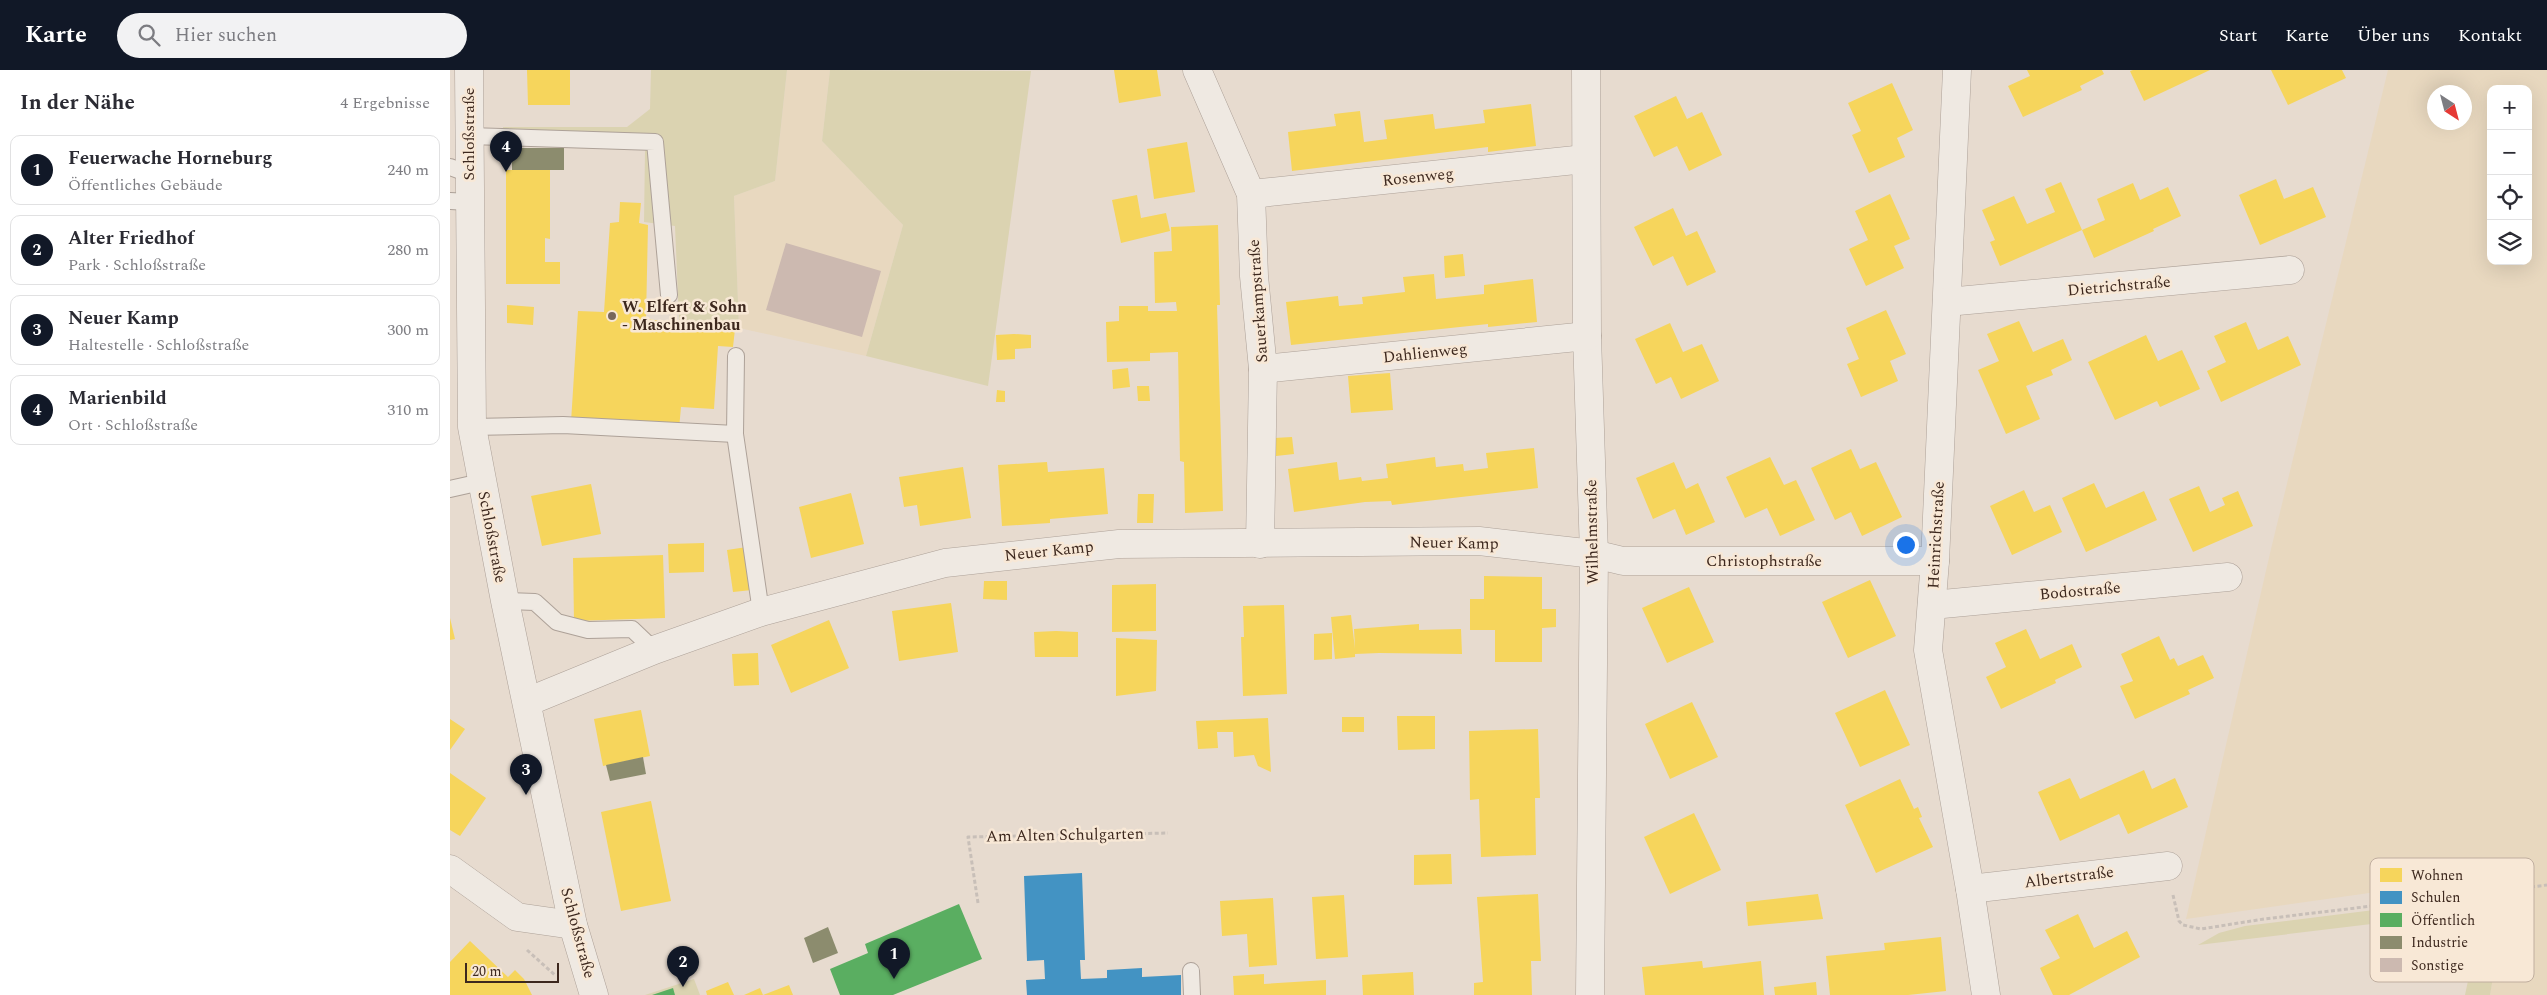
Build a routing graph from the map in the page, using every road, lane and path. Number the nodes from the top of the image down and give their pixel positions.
1 (469, 70) edge
2 (1197, 70) edge
3 (1586, 70) edge
4 (1957, 70) edge
5 (469, 136) junction
6 (1585, 159) junction
7 (460, 171) edge
8 (1251, 194) junction
9 (460, 201) edge
10 (2290, 270) dead end
11 (668, 295) dead end
12 (1947, 302) junction
13 (1587, 336) junction
14 (736, 356) dead end
15 (1263, 369) junction
16 (472, 427) junction
17 (735, 434) junction
18 (481, 482) junction
19 (450, 489) edge
20 (1260, 544) junction
21 (1594, 554) junction
22 (1935, 561) junction
23 (2228, 577) dead end
24 (505, 601) junction
25 (1932, 605) junction
26 (761, 612) junction
27 (654, 650) junction
28 (527, 702) junction
29 (1168, 833) dead end
30 (2168, 866) joint
31 (450, 869) edge
32 (2547, 885) edge
33 (2534, 887) edge
34 (1970, 889) junction
35 (978, 902) dead end
36 (2370, 906) edge
37 (573, 925) junction
38 (1191, 971) dead end
39 (594, 995) edge
40 (1192, 995) edge
41 (1590, 995) edge
42 (1986, 995) edge

1 - 5 street, Schloßstraße
2 - 8 street, Sauerkampstraße
3 - 6 street, Wilhelmstraße
4 - 12 street, Heinrichstraße
5 - 7 street, Schloßstraße
5 - 11 lane
6 - 8 street, Rosenweg
6 - 13 street, Wilhelmstraße
7 - 9 street, Schloßstraße
8 - 15 street, Sauerkampstraße
9 - 16 street, Schloßstraße
10 - 12 street, Dietrichstraße
12 - 22 street, Heinrichstraße
13 - 15 street, Dahlienweg
13 - 21 street, Wilhelmstraße
14 - 17 lane
15 - 20 street, Sauerkampstraße
16 - 17 lane
16 - 18 street, Schloßstraße
17 - 26 lane
18 - 19 lane
18 - 24 street, Schloßstraße
20 - 21 street, Neuer Kamp
20 - 26 street, Neuer Kamp
21 - 22 street, Christophstraße
21 - 41 street, Wilhelmstraße
22 - 25 street, Heinrichstraße
23 - 25 street, Bodostraße
24 - 27 lane
24 - 28 street, Schloßstraße
25 - 34 street, Heinrichstraße
26 - 27 street, Neuer Kamp
27 - 28 street, Neuer Kamp
28 - 37 street, Schloßstraße
29 - 35 path, Am Alten Schulgarten
30 - 34 street, Albertstraße
30 - 36 path
31 - 37 street
32 - 33 path
34 - 42 street, Heinrichstraße
37 - 39 street, Schloßstraße
38 - 40 lane

